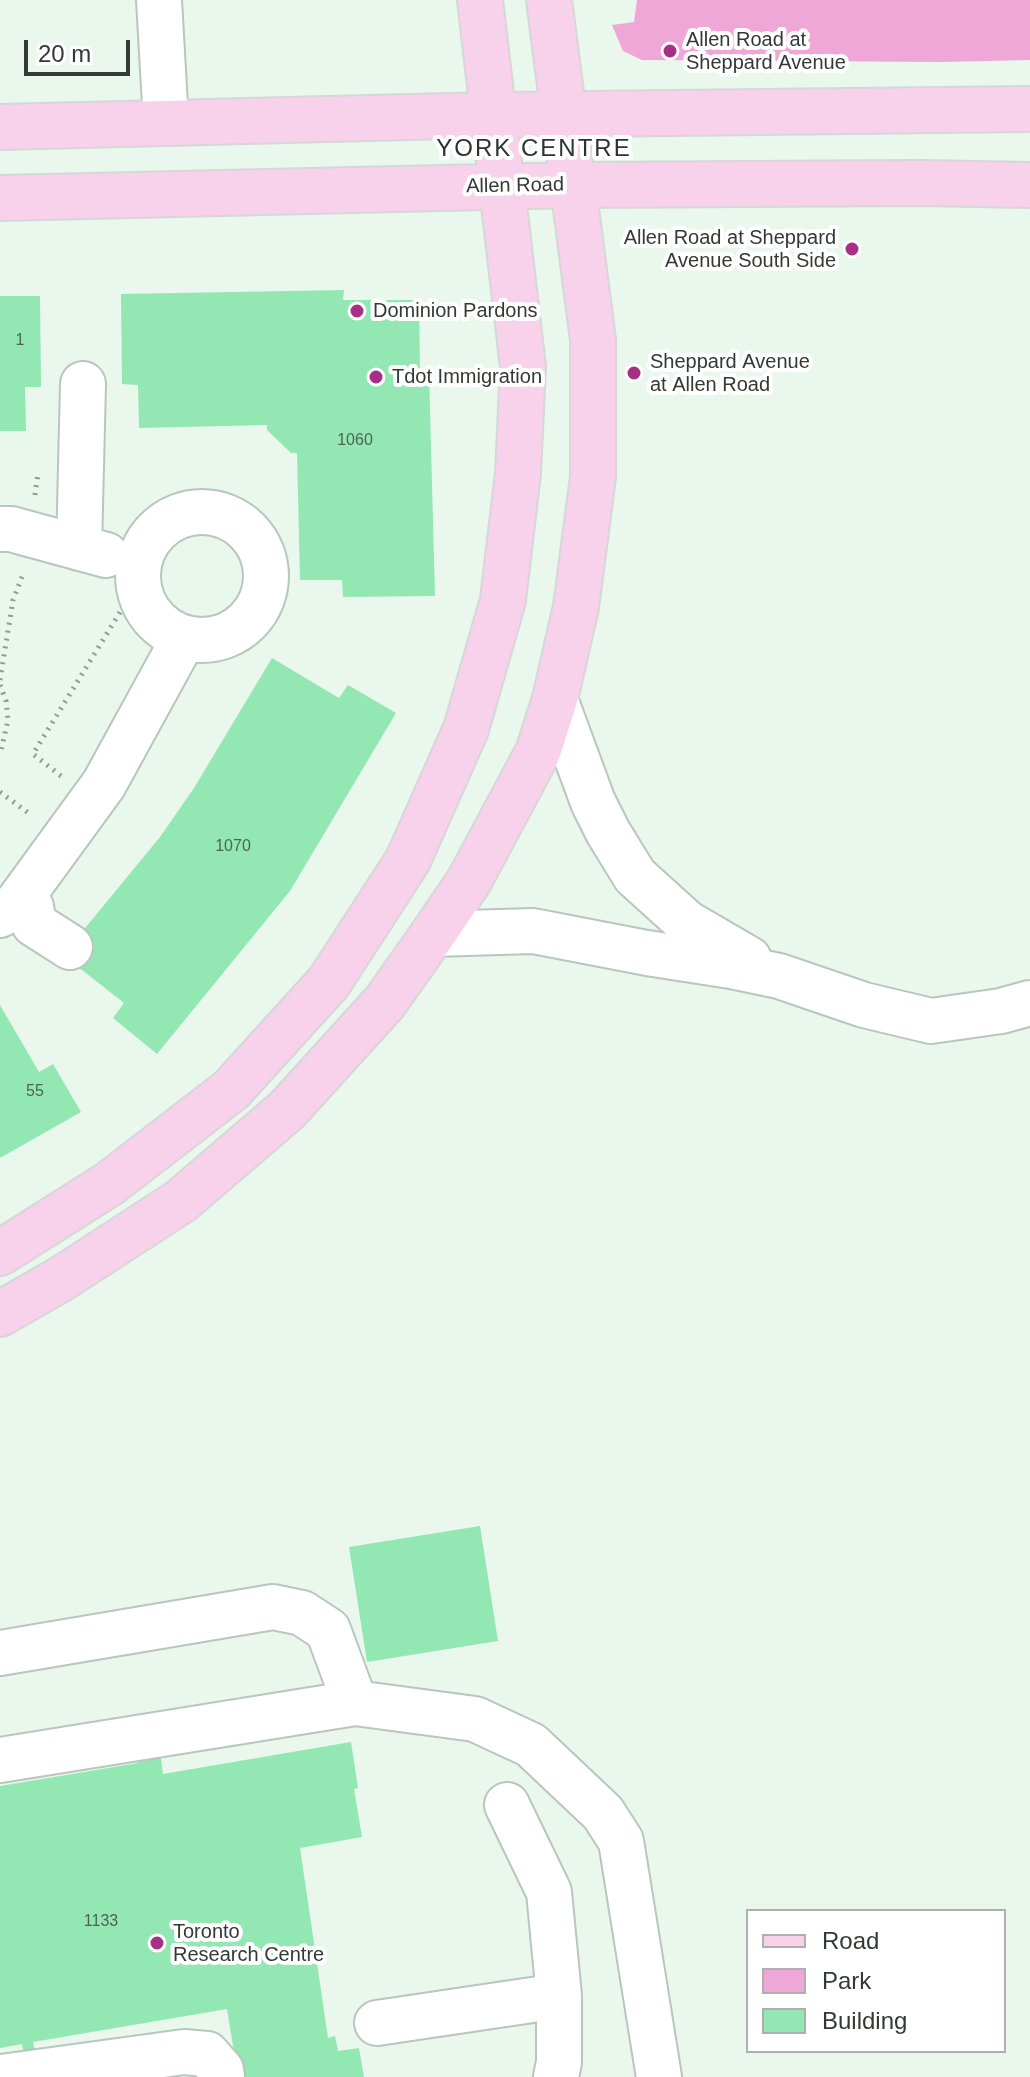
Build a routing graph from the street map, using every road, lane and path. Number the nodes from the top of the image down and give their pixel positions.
1 (159, 0) edge
2 (480, 0) edge
3 (549, 0) edge
4 (1030, 109) edge
5 (566, 114) junction
6 (493, 115) junction
7 (166, 123) junction
8 (0, 127) edge
9 (575, 185) junction
10 (1030, 185) edge
11 (503, 187) junction
12 (0, 198) edge
13 (83, 384) dead end
14 (4, 524) edge
15 (23, 578) dead end
16 (122, 609) dead end
17 (184, 638) dead end
18 (0, 682) edge
19 (555, 699) junction
20 (0, 755) edge
21 (62, 777) dead end
22 (0, 792) edge
23 (31, 815) dead end
24 (18, 907) edge
25 (433, 934) junction
26 (76, 939) dead end
27 (779, 976) junction
28 (1030, 1003) edge
29 (0, 1253) edge
30 (0, 1314) edge
31 (0, 1653) edge
32 (355, 1703) junction
33 (0, 1760) edge
34 (507, 1805) dead end
35 (559, 1996) junction
36 (377, 2023) dead end
37 (1, 2077) edge
38 (222, 2077) edge
39 (556, 2077) edge
40 (659, 2077) edge

1 - 7 lane
2 - 6 main road
3 - 5 main road
4 - 5 main road
5 - 6 main road
5 - 9 main road
6 - 7 main road
6 - 11 main road
7 - 8 main road
9 - 10 main road, Allen Road
9 - 11 main road, Allen Road
9 - 19 main road
11 - 12 main road, Allen Road
11 - 29 main road
13 - 14 lane
15 - 18 path
16 - 21 path
17 - 24 lane
18 - 20 path
19 - 25 main road
19 - 27 lane
22 - 23 path
24 - 26 lane
25 - 27 lane
25 - 30 main road
27 - 28 lane
31 - 32 lane
32 - 33 lane
32 - 40 lane
34 - 35 lane
35 - 36 lane
35 - 39 lane
37 - 38 lane

